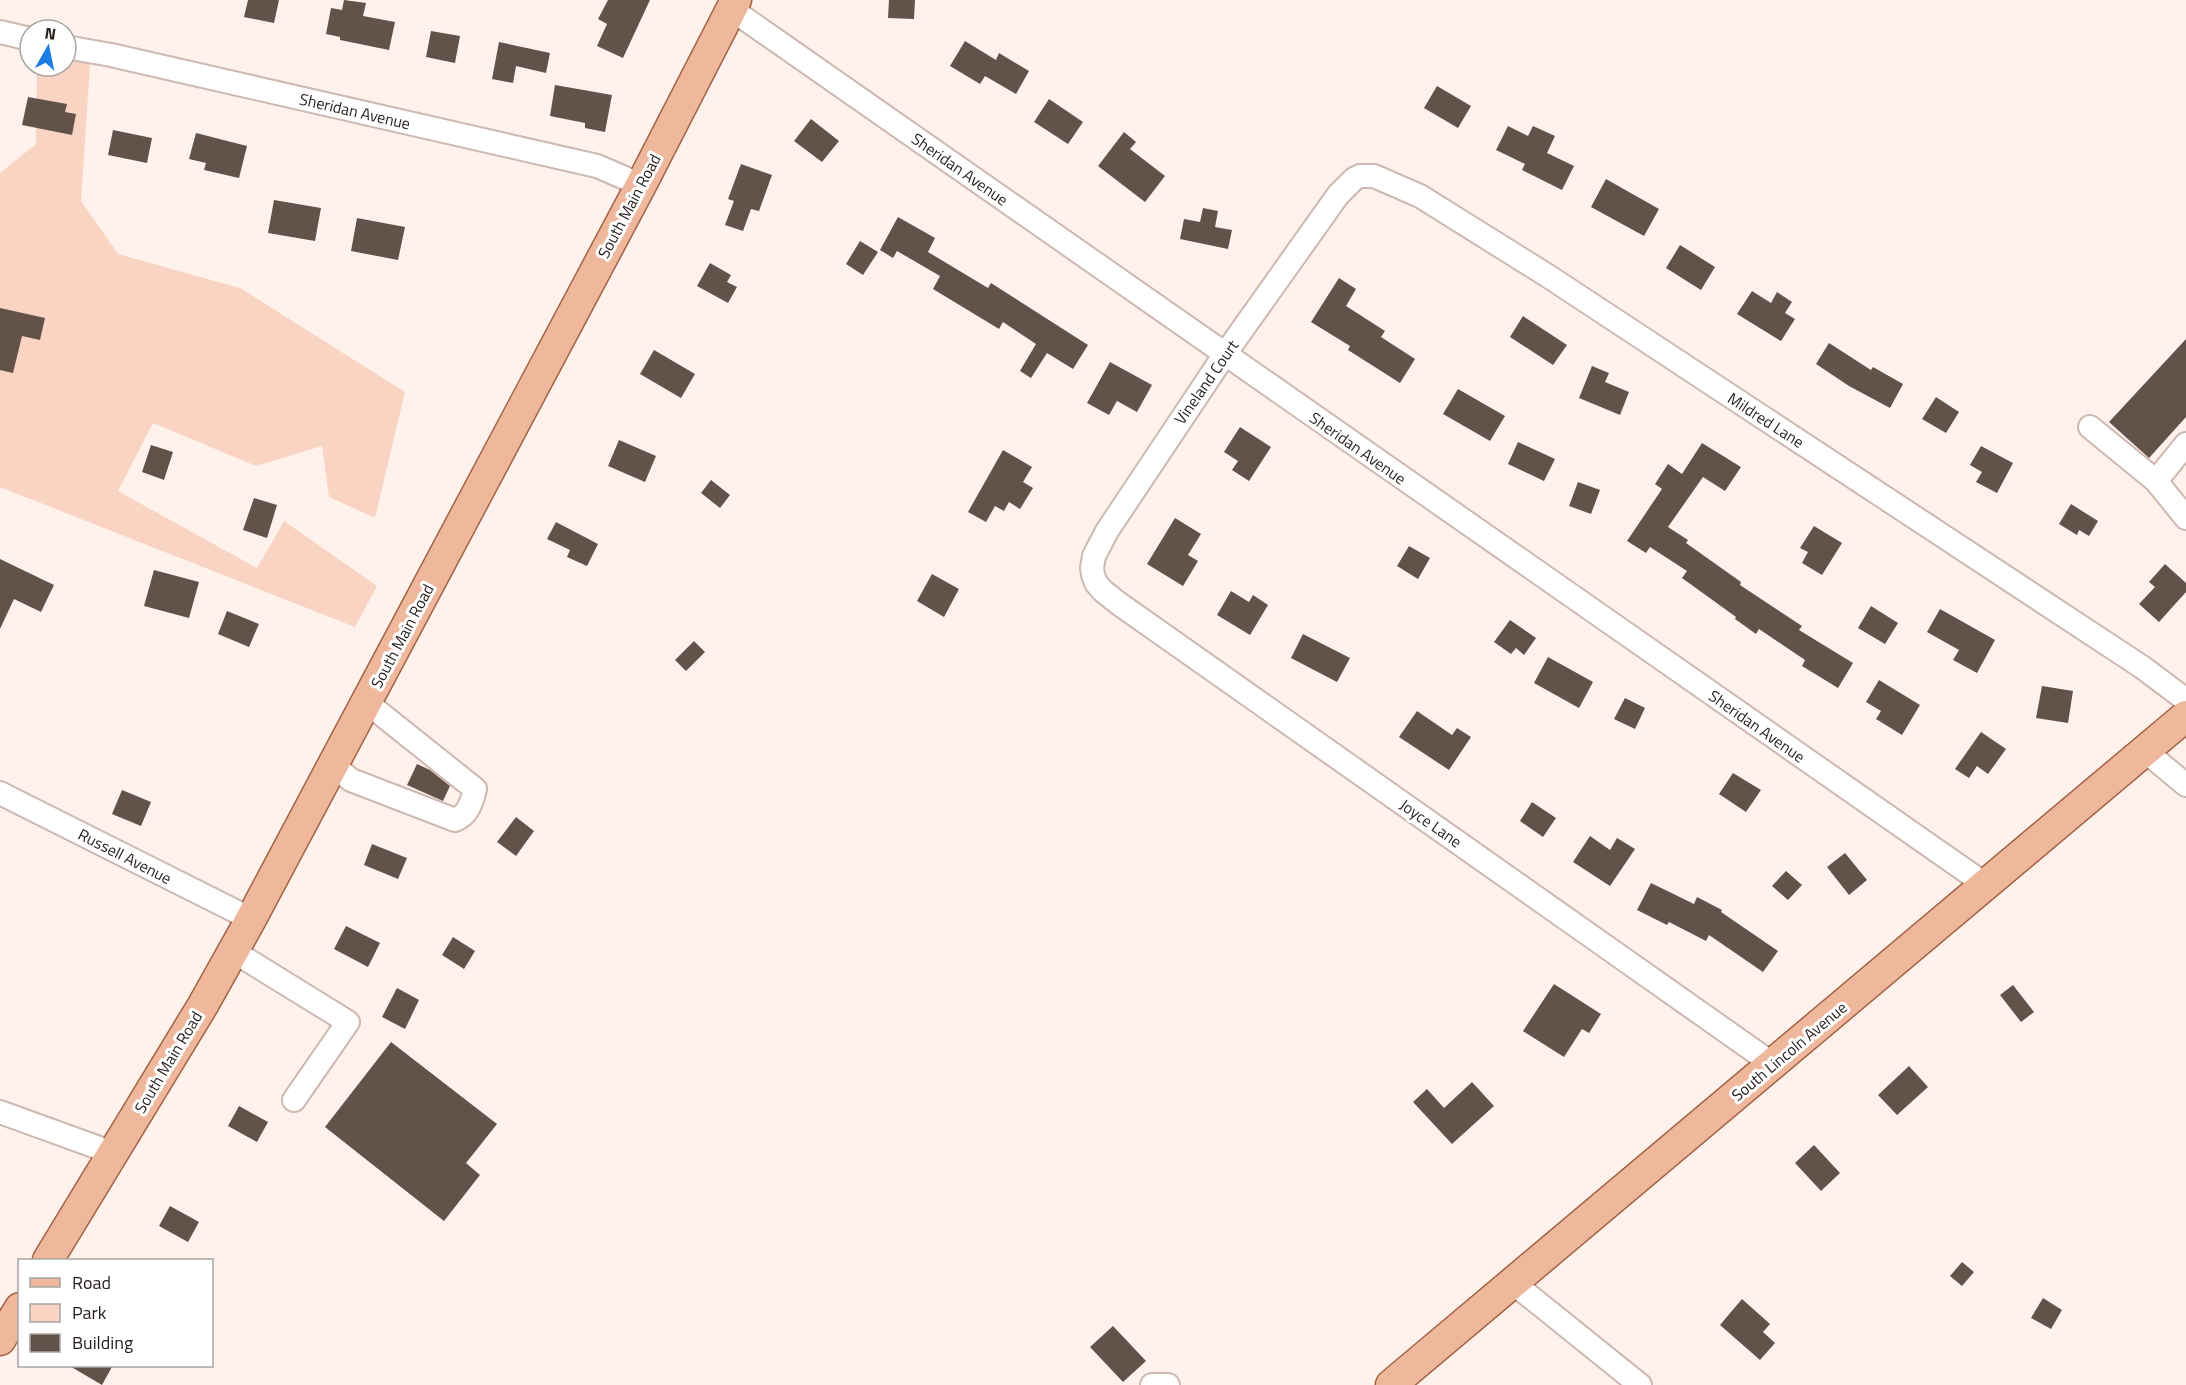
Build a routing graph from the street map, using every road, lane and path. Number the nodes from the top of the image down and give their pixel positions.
1 (734, 4) edge
2 (0, 32) edge
3 (18, 36) edge
4 (78, 49) edge
5 (641, 185) junction
6 (1338, 195) joint
7 (1225, 354) junction
8 (2090, 427) dead end
9 (2186, 444) edge
10 (2156, 481) junction
11 (2186, 518) edge
12 (1094, 577) joint
13 (2186, 700) edge
14 (366, 702) junction
15 (2186, 716) edge
16 (2145, 751) junction
17 (333, 765) junction
18 (2186, 785) edge
19 (0, 793) edge
20 (1986, 885) junction
21 (251, 919) junction
22 (233, 951) junction
23 (1774, 1065) junction
24 (294, 1100) dead end
25 (0, 1112) edge
26 (113, 1153) junction
27 (49, 1259) edge
28 (1512, 1282) junction
29 (18, 1311) edge
30 (0, 1340) edge
31 (1152, 1385) edge
32 (1168, 1385) edge
33 (1391, 1385) edge
34 (1640, 1385) edge

1 - 5 main road, South Main Road
1 - 7 street, Sheridan Avenue
2 - 3 street
4 - 5 street, Sheridan Avenue
5 - 14 main road, South Main Road
6 - 7 street, Vineland Court
6 - 13 street, Mildred Lane
7 - 12 street, Vineland Court
7 - 20 street, Sheridan Avenue
8 - 10 street
9 - 10 street
10 - 11 street
12 - 23 street, Joyce Lane
14 - 17 main road, South Main Road
14 - 17 street
15 - 16 main road, South Lincoln Avenue
16 - 18 street
16 - 20 main road, South Lincoln Avenue
17 - 21 main road, South Main Road
19 - 21 street, Russell Avenue
20 - 23 main road, South Lincoln Avenue
21 - 22 main road, South Main Road
22 - 24 street
22 - 26 main road, South Main Road
23 - 28 main road, South Lincoln Avenue
25 - 26 street
26 - 27 main road, South Main Road
28 - 33 main road, South Lincoln Avenue
28 - 34 street
29 - 30 main road
31 - 32 street

